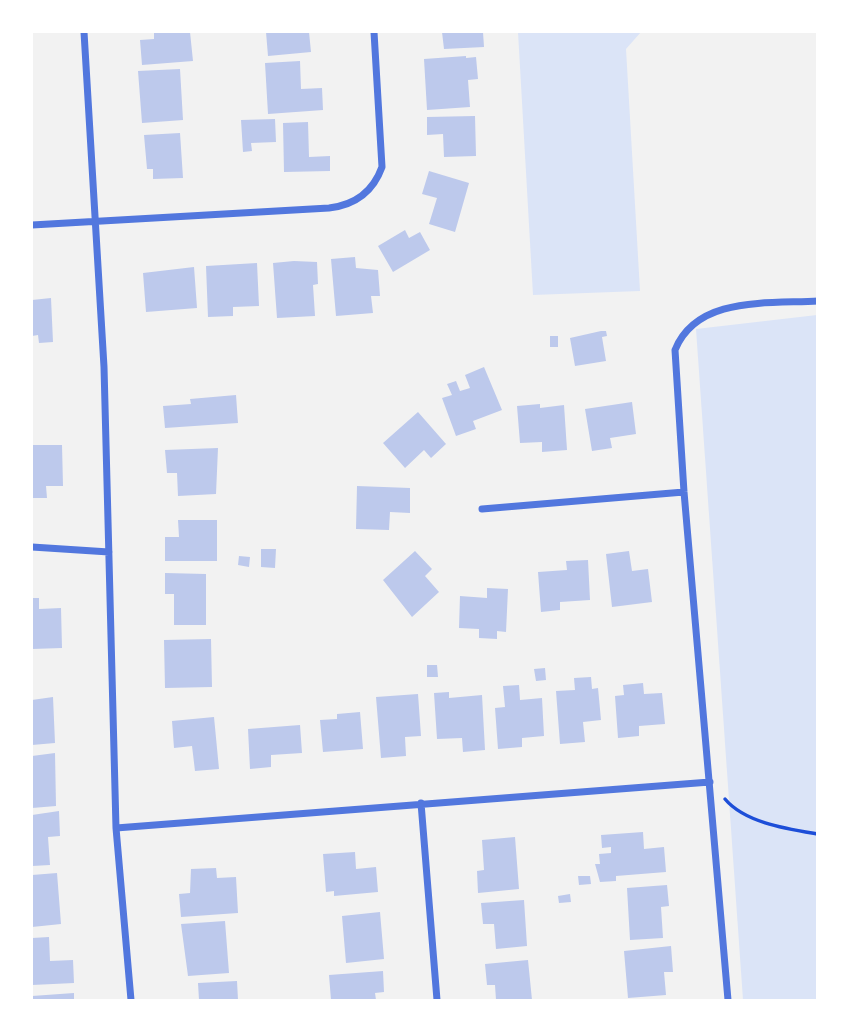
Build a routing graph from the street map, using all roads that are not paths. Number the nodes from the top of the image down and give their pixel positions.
1 (84, 32) edge
2 (374, 32) edge
3 (96, 221) junction
4 (32, 225) edge
5 (817, 301) edge
6 (684, 492) junction
7 (482, 509) dead end
8 (32, 547) edge
9 (109, 552) junction
10 (710, 782) junction
11 (421, 803) junction
12 (116, 828) junction
13 (131, 1000) edge
14 (436, 1000) edge
15 (728, 1000) edge

1 - 3 street
2 - 3 street
3 - 4 street
3 - 9 street
5 - 6 street
6 - 7 street
6 - 10 street
8 - 9 street
9 - 12 street
10 - 11 street
10 - 15 street
11 - 12 street
11 - 14 street
12 - 13 street

